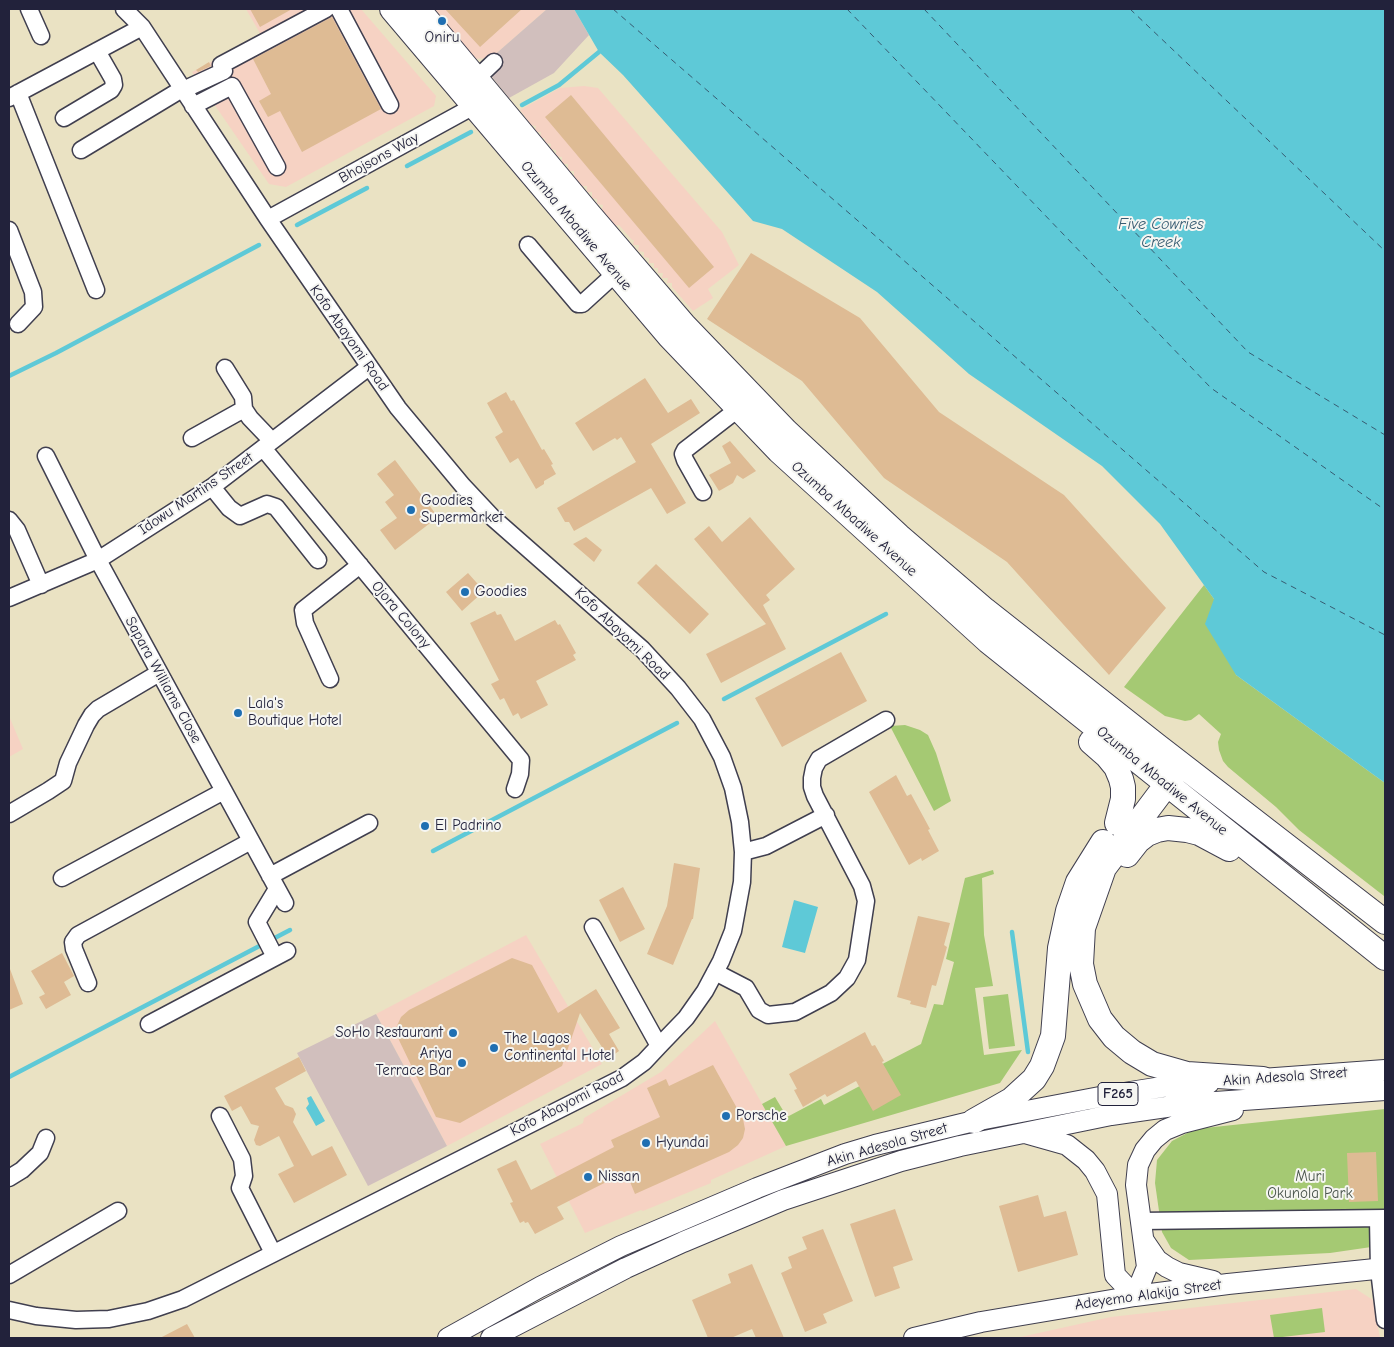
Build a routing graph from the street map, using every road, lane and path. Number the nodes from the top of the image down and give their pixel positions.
1 (29, 9) edge
2 (124, 9) edge
3 (326, 9) edge
4 (339, 9) edge
5 (392, 9) edge
6 (418, 9) edge
7 (142, 27) junction
8 (41, 36) dead end
9 (97, 51) junction
10 (494, 62) dead end
11 (224, 71) junction
12 (232, 86) junction
13 (183, 89) junction
14 (479, 92) junction
15 (13, 96) edge
16 (390, 105) dead end
17 (193, 106) junction
18 (64, 118) dead end
19 (81, 150) dead end
20 (277, 167) dead end
21 (268, 219) junction
22 (9, 230) edge
23 (528, 244) dead end
24 (616, 273) junction
25 (96, 290) dead end
26 (18, 324) dead end
27 (369, 367) junction
28 (225, 368) dead end
29 (244, 409) junction
30 (738, 409) junction
31 (192, 438) dead end
32 (267, 444) junction
33 (46, 456) dead end
34 (212, 487) junction
35 (703, 492) dead end
36 (9, 520) edge
37 (98, 560) junction
38 (318, 560) dead end
39 (360, 565) junction
40 (41, 584) junction
41 (9, 598) edge
42 (988, 642) junction
43 (159, 673) junction
44 (330, 679) dead end
45 (886, 720) dead end
46 (1177, 761) junction
47 (1160, 780) junction
48 (515, 788) dead end
49 (224, 791) junction
50 (9, 814) edge
51 (826, 815) junction
52 (369, 823) dead end
53 (1117, 823) junction
54 (251, 841) junction
55 (743, 852) junction
56 (1274, 870) junction
57 (62, 878) dead end
58 (1097, 889) junction
59 (277, 890) junction
60 (1385, 922) edge
61 (593, 927) dead end
62 (1385, 958) edge
63 (715, 972) junction
64 (88, 983) dead end
65 (149, 1024) dead end
66 (659, 1046) junction
67 (1385, 1070) edge
68 (1263, 1079) junction
69 (1375, 1090) edge
70 (1283, 1097) junction
71 (220, 1116) dead end
72 (974, 1121) junction
73 (1024, 1132) junction
74 (46, 1138) dead end
75 (9, 1178) edge
76 (118, 1211) dead end
77 (1382, 1219) edge
78 (1142, 1230) junction
79 (273, 1253) junction
80 (1382, 1269) edge
81 (9, 1275) edge
82 (1228, 1284) junction
83 (1135, 1296) junction
84 (9, 1310) edge
85 (1385, 1320) edge
86 (448, 1338) edge
87 (491, 1338) edge
88 (914, 1338) edge

1 - 8 street
2 - 7 street, Kofo Abayomi Road
3 - 11 street
4 - 16 street
5 - 14 highway, Ozumba Mbadiwe Avenue
6 - 14 highway, Ozumba Mbadiwe Avenue
7 - 9 street
7 - 13 street, Kofo Abayomi Road
9 - 15 street
9 - 18 street
10 - 14 street, Bhojsons Way
11 - 12 street
11 - 13 street
12 - 17 street
12 - 20 street
13 - 17 street, Kofo Abayomi Road
13 - 19 street
14 - 21 street, Bhojsons Way
14 - 24 highway, Ozumba Mbadiwe Avenue
14 - 46 highway, Ozumba Mbadiwe Avenue
15 - 25 street
17 - 21 street, Kofo Abayomi Road
21 - 27 street, Kofo Abayomi Road
22 - 26 street
23 - 24 street
24 - 30 highway, Ozumba Mbadiwe Avenue
27 - 32 street, Idowu Martins Street
27 - 55 street, Kofo Abayomi Road
28 - 29 street
29 - 31 street
29 - 32 street, Ojora Colony
30 - 35 street
30 - 42 highway, Ozumba Mbadiwe Avenue
32 - 34 street, Idowu Martins Street
32 - 39 street, Ojora Colony
33 - 37 street, Sapara Williams Close
34 - 37 street, Idowu Martins Street
34 - 38 street
36 - 40 street
37 - 40 street, Idowu Martins Street
37 - 43 street, Sapara Williams Close
39 - 44 street
39 - 48 street, Ojora Colony
40 - 41 street, Idowu Martins Street
42 - 47 highway, Ozumba Mbadiwe Avenue
42 - 53 highway
43 - 49 street, Sapara Williams Close
43 - 50 street
45 - 51 street
46 - 47 highway
46 - 60 highway, Ozumba Mbadiwe Avenue
47 - 53 highway
47 - 56 highway, Ozumba Mbadiwe Avenue
47 - 58 highway
49 - 54 street, Sapara Williams Close
49 - 57 street
51 - 55 street
51 - 63 street
52 - 59 street
53 - 72 highway
54 - 59 street, Sapara Williams Close
54 - 64 street
55 - 63 street, Kofo Abayomi Road
56 - 58 highway
56 - 62 highway, Ozumba Mbadiwe Avenue
58 - 68 highway
59 - 65 street
61 - 66 street
63 - 66 street, Kofo Abayomi Road
66 - 79 street, Kofo Abayomi Road
67 - 68 main road, Akin Adesola Street / F265
68 - 72 main road, Akin Adesola Street / F265
69 - 70 main road, Akin Adesola Street / F265
70 - 73 main road, Akin Adesola Street / F265
70 - 78 main road
71 - 79 street
72 - 86 main road, Akin Adesola Street
73 - 83 main road
73 - 87 main road, Akin Adesola Street
74 - 75 street
76 - 81 street
77 - 78 street
77 - 80 street
78 - 82 main road
78 - 83 main road
79 - 84 street, Kofo Abayomi Road
80 - 82 main road, Adeyemo Alakija Street
80 - 85 street
82 - 83 main road, Adeyemo Alakija Street
83 - 88 main road, Adeyemo Alakija Street

